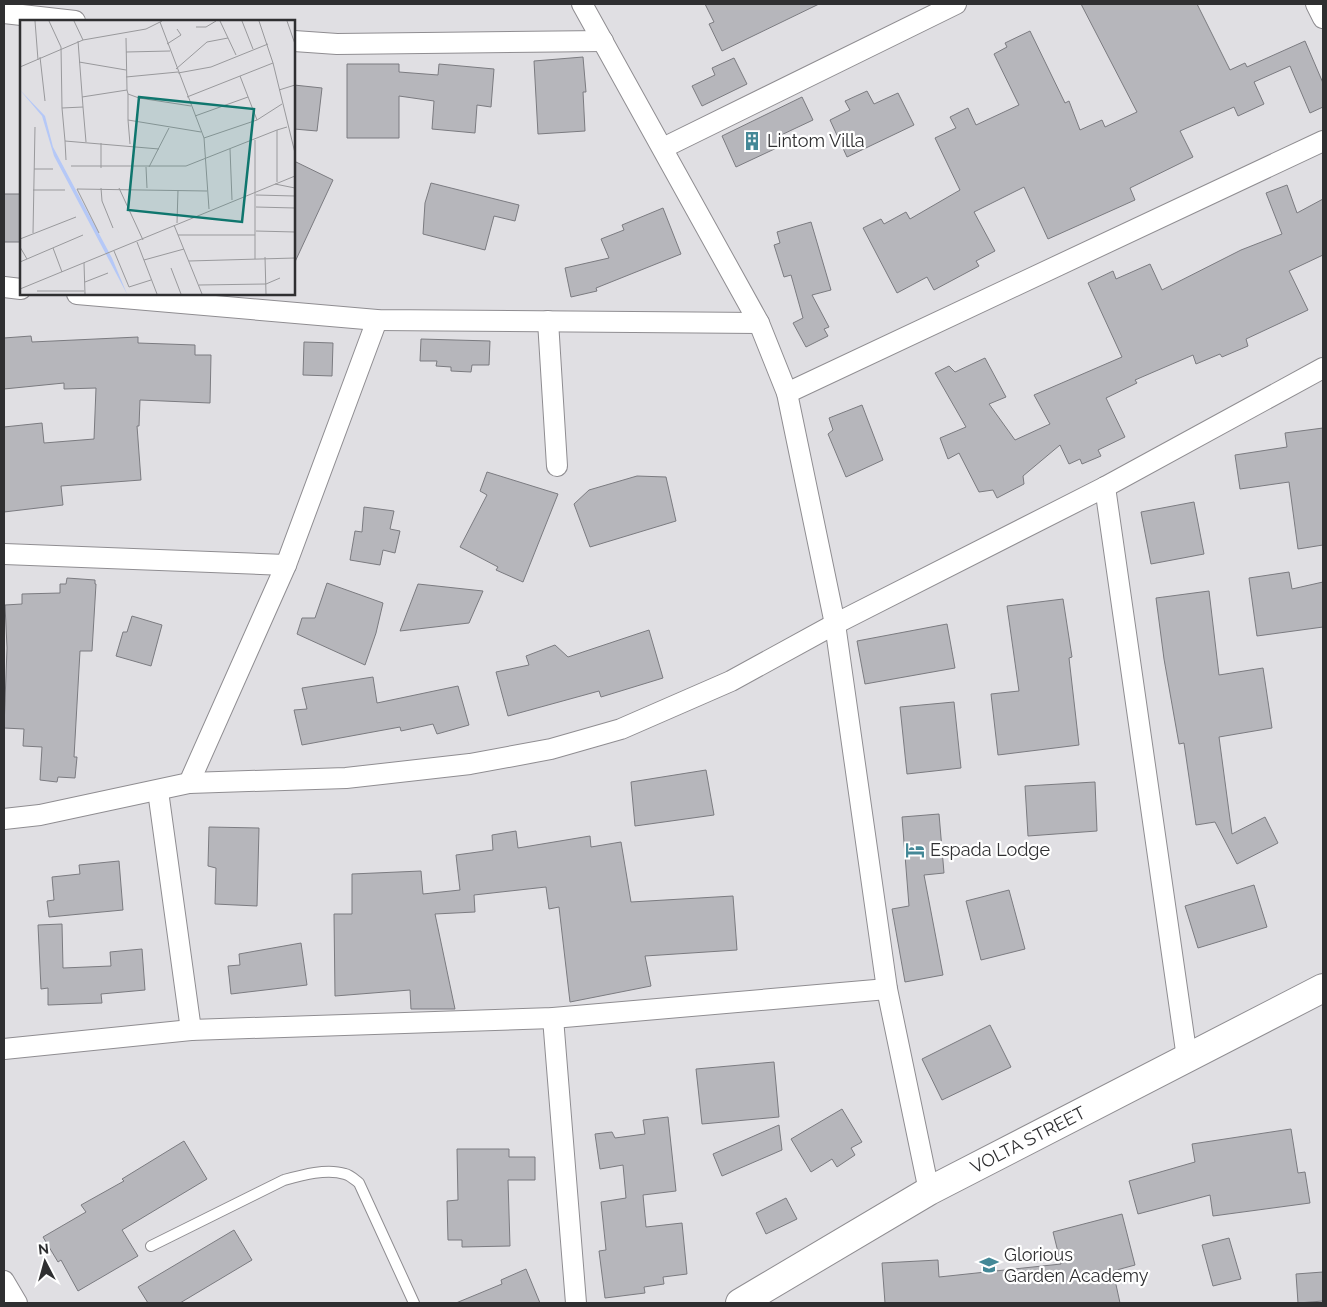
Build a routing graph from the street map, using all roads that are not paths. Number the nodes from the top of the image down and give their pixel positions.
1 (582, 4) edge
2 (956, 4) edge
3 (1316, 4) edge
4 (4, 13) edge
5 (1323, 18) edge
6 (67, 20) edge
7 (295, 41) edge
8 (603, 42) junction
9 (1323, 141) edge
10 (663, 148) junction
11 (4, 287) edge
12 (20, 289) edge
13 (89, 295) edge
14 (377, 320) junction
15 (548, 322) junction
16 (759, 323) junction
17 (1323, 368) edge
18 (786, 393) junction
19 (557, 466) dead end
20 (1105, 487) junction
21 (4, 554) edge
22 (286, 565) junction
23 (835, 624) junction
24 (189, 783) junction
25 (158, 791) junction
26 (4, 820) edge
27 (1323, 988) edge
28 (887, 989) junction
29 (553, 1018) junction
30 (191, 1030) junction
31 (4, 1049) edge
32 (1187, 1058) junction
33 (929, 1191) junction
34 (151, 1246) dead end
35 (4, 1281) edge
36 (17, 1303) edge
37 (414, 1303) edge
38 (576, 1303) edge
39 (740, 1303) edge

1 - 8 street
2 - 10 street
3 - 5 street
4 - 6 street
7 - 8 street
8 - 10 street
9 - 18 street
10 - 16 street
11 - 12 street
13 - 14 street
14 - 15 street
14 - 22 street
15 - 16 street
15 - 19 street
16 - 18 street
17 - 20 street
18 - 23 street
20 - 23 street
20 - 32 street
21 - 22 street
22 - 24 street
23 - 24 street
23 - 28 street
24 - 25 street
25 - 26 street
25 - 30 street
27 - 32 street, VOLTA STREET
28 - 29 street
28 - 33 street
29 - 30 street
29 - 38 street
30 - 31 street
32 - 33 street, VOLTA STREET
33 - 39 street, VOLTA STREET
34 - 37 lane
35 - 36 street

